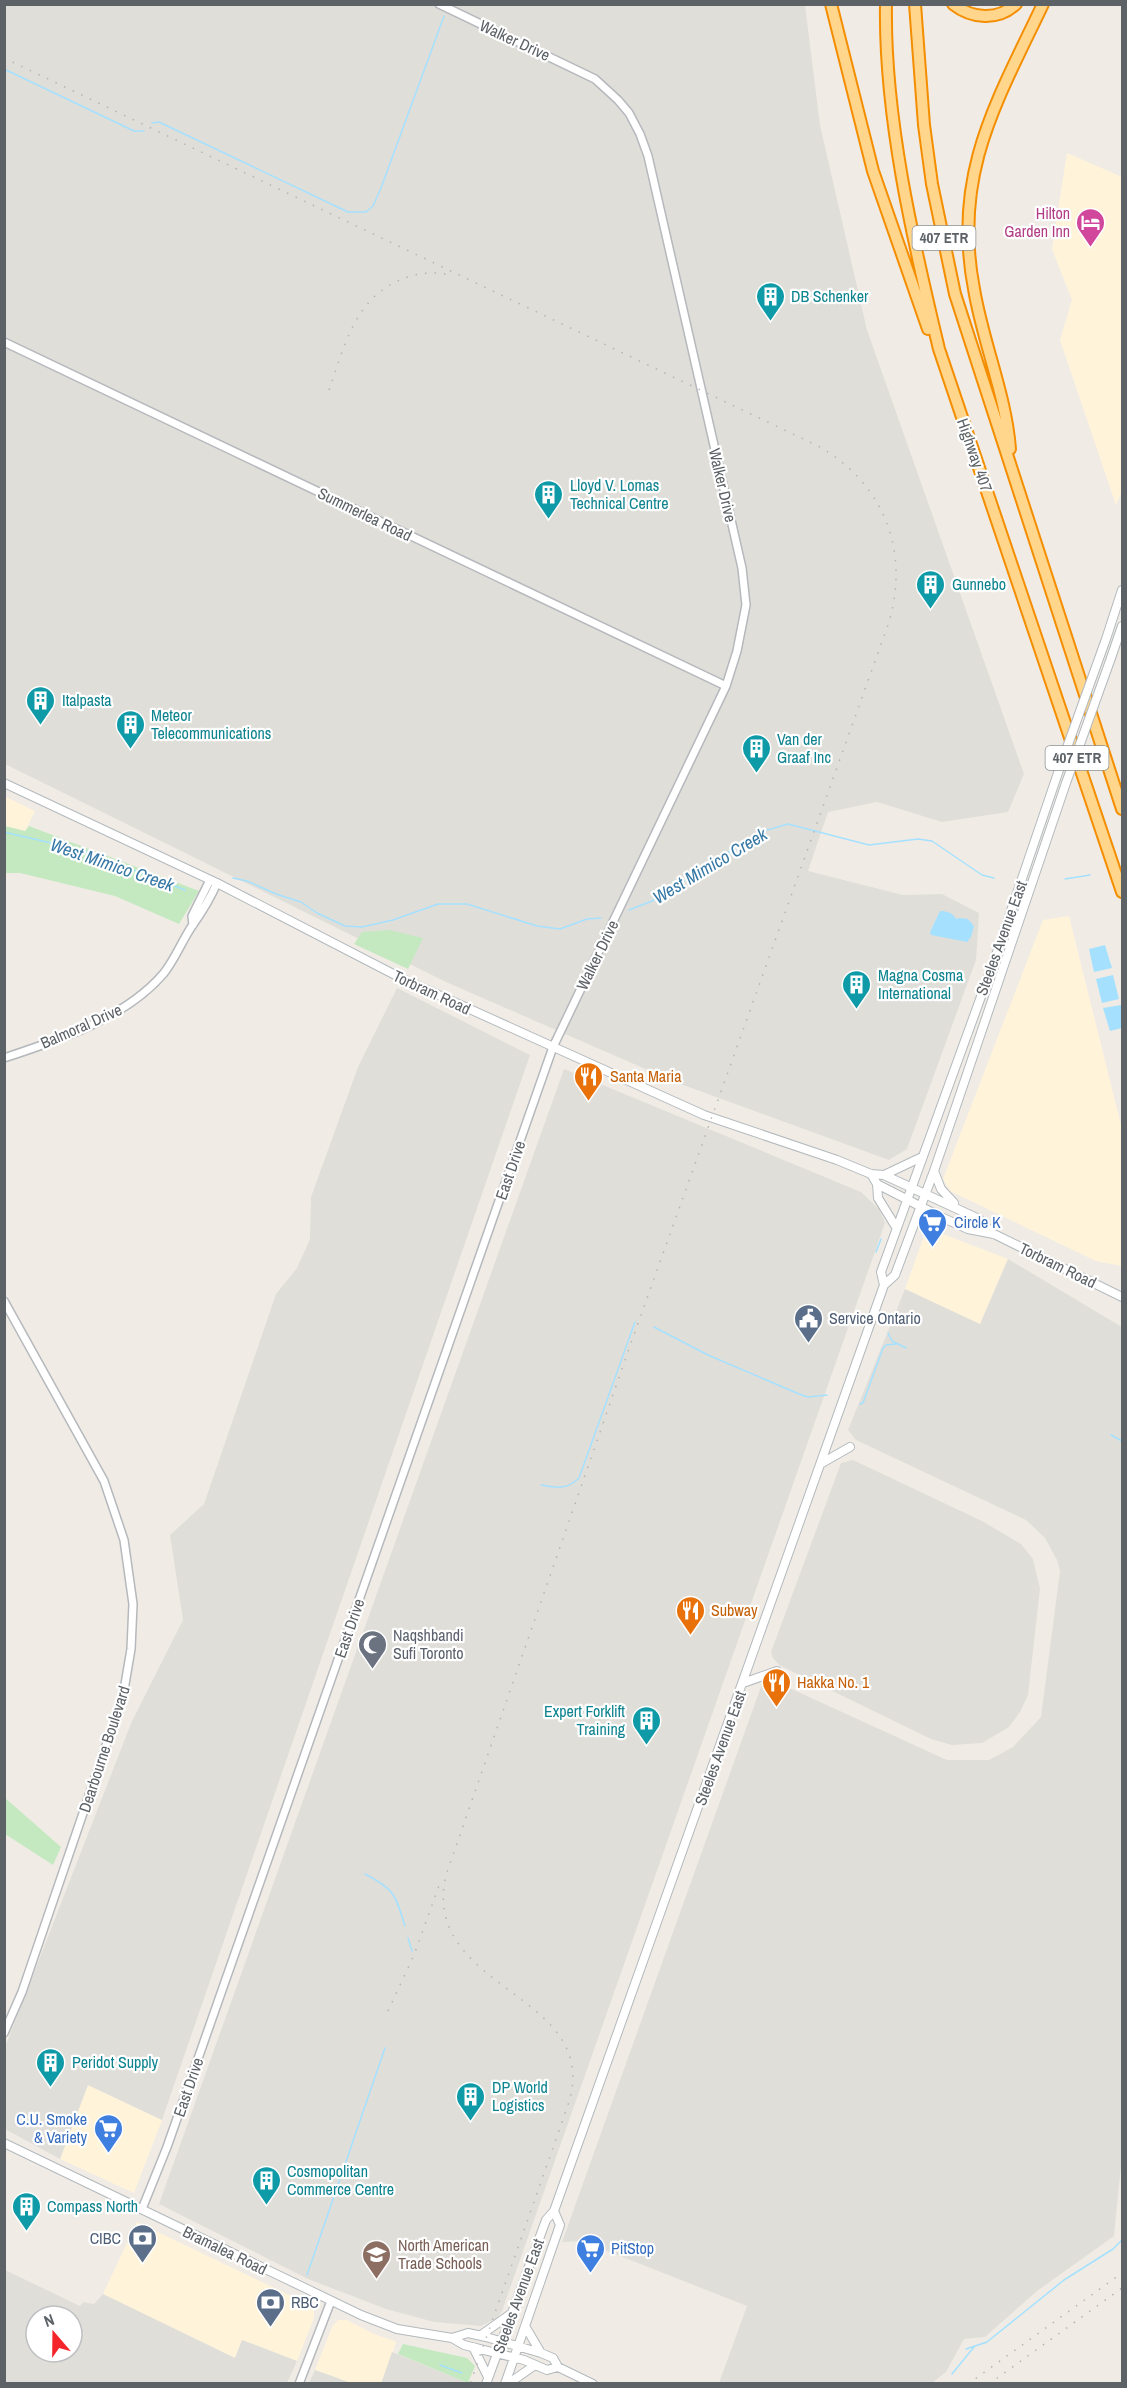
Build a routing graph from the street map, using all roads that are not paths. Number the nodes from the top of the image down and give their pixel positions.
1 (439, 4) edge
2 (831, 4) edge
3 (886, 4) edge
4 (915, 4) edge
5 (953, 4) edge
6 (1016, 4) edge
7 (1043, 4) edge
8 (4, 342) edge
9 (939, 349) junction
10 (1011, 464) junction
11 (1122, 590) edge
12 (1122, 626) edge
13 (726, 686) junction
14 (4, 783) edge
15 (1122, 810) edge
16 (214, 882) junction
17 (1122, 892) edge
18 (553, 1047) junction
19 (4, 1058) edge
20 (922, 1157) junction
21 (934, 1171) junction
22 (871, 1174) junction
23 (884, 1174) junction
24 (876, 1184) junction
25 (911, 1187) junction
26 (926, 1194) junction
27 (906, 1200) junction
28 (920, 1207) junction
29 (962, 1210) junction
30 (896, 1227) junction
31 (993, 1234) junction
32 (884, 1285) junction
33 (1122, 1297) edge
34 (4, 1301) edge
35 (850, 1447) dead end
36 (822, 1463) junction
37 (777, 1671) dead end
38 (743, 1683) junction
39 (4, 2033) edge
40 (4, 2143) edge
41 (142, 2209) junction
42 (554, 2211) junction
43 (331, 2301) junction
44 (513, 2312) junction
45 (525, 2326) junction
46 (481, 2335) junction
47 (452, 2338) junction
48 (502, 2342) junction
49 (518, 2346) junction
50 (473, 2347) junction
51 (498, 2353) junction
52 (541, 2353) junction
53 (514, 2357) junction
54 (536, 2364) junction
55 (558, 2367) junction
56 (487, 2380) edge
57 (298, 2384) edge
58 (506, 2384) edge
59 (593, 2384) edge

1 - 13 street, Walker Drive
2 - 9 highway
3 - 9 highway, Highway 407 / 407 ETR
4 - 10 highway, Highway 407 / 407 ETR
5 - 6 highway
7 - 10 highway
8 - 13 street, Summerlea Road
9 - 17 highway, Highway 407 / 407 ETR
10 - 15 highway, Highway 407 / 407 ETR
11 - 20 main road, Steeles Avenue East, bridge
12 - 21 main road, Steeles Avenue East, bridge
13 - 18 street, Walker Drive
14 - 16 main road, Torbram Road
16 - 18 main road, Torbram Road
16 - 19 street, Balmoral Drive
18 - 22 main road, Torbram Road
18 - 41 street, East Drive
20 - 23 main road
20 - 25 main road, Steeles Avenue East
21 - 26 main road, Steeles Avenue East
21 - 29 main road
22 - 23 main road, Torbram Road
22 - 24 main road
23 - 25 main road, Torbram Road
24 - 27 main road, Torbram Road
24 - 30 main road
25 - 26 main road, Torbram Road
25 - 27 main road, Steeles Avenue East
26 - 28 main road, Steeles Avenue East
26 - 29 main road, Torbram Road
27 - 28 main road, Torbram Road
27 - 30 main road, Steeles Avenue East
28 - 31 main road, Torbram Road
28 - 32 main road, Steeles Avenue East
29 - 31 main road, Torbram Road
30 - 32 main road, Steeles Avenue East
31 - 33 main road, Torbram Road
32 - 36 main road, Steeles Avenue East
34 - 39 street, Dearbourne Boulevard
35 - 36 main road
36 - 38 main road, Steeles Avenue East
37 - 38 main road
38 - 42 main road, Steeles Avenue East
40 - 41 main road, Bramalea Road
41 - 43 main road, Bramalea Road
42 - 44 main road, Steeles Avenue East
42 - 45 main road, Steeles Avenue East
43 - 47 main road, Bramalea Road
43 - 57 street
44 - 46 main road
44 - 48 main road, Steeles Avenue East
45 - 49 main road, Steeles Avenue East
45 - 52 main road
46 - 47 main road, Bramalea Road
46 - 48 main road, Bramalea Road
47 - 50 main road, Bramalea Road
48 - 49 main road, Bramalea Road
48 - 51 main road, Steeles Avenue East
49 - 52 main road, Bramalea Road
49 - 53 main road, Steeles Avenue East
50 - 51 main road, Bramalea Road
50 - 56 main road
51 - 53 main road, Bramalea Road
51 - 56 main road, Steeles Avenue East
52 - 55 main road, Bramalea Road
53 - 54 main road, Bramalea Road
53 - 58 main road, Steeles Avenue East
54 - 55 main road, Bramalea Road
54 - 58 main road
55 - 59 main road, Bramalea Road

